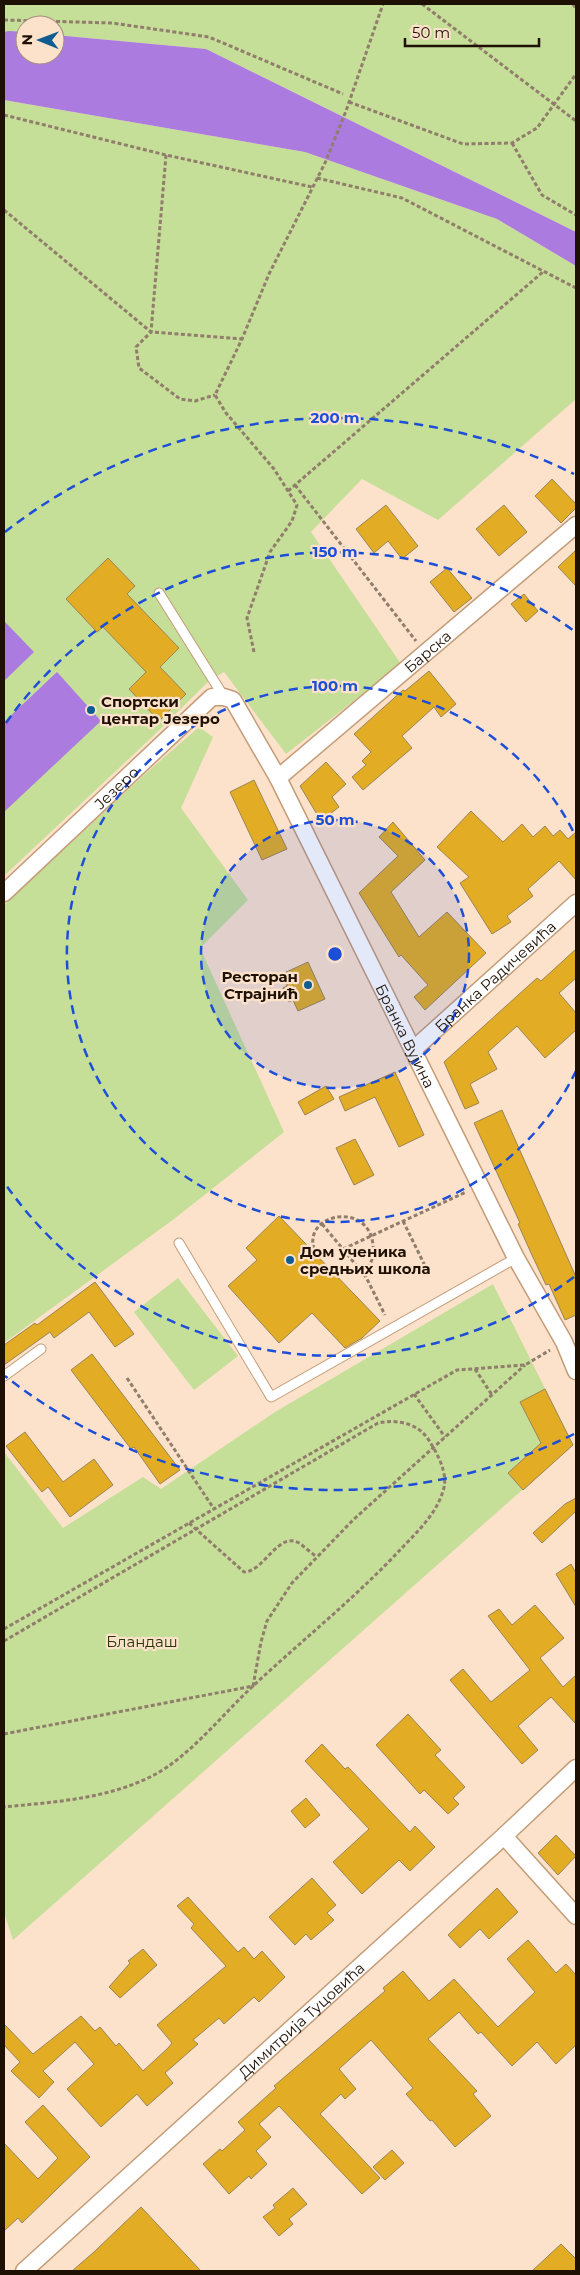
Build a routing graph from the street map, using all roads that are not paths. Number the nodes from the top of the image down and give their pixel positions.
1 (576, 525) edge
2 (159, 593) dead end
3 (228, 699) junction
4 (278, 778) junction
5 (4, 893) edge
6 (576, 903) edge
7 (414, 1048) junction
8 (179, 1243) dead end
9 (516, 1258) junction
10 (41, 1349) dead end
11 (576, 1371) edge
12 (4, 1376) edge
13 (576, 1768) edge
14 (504, 1836) junction
15 (576, 1916) edge
16 (24, 2271) edge

1 - 4 street, Барска
2 - 3 lane
3 - 4 street, Бранка Вујина
3 - 5 street, Језеро
4 - 7 street, Бранка Вујина
6 - 7 street, Бранка Радичевића
7 - 9 street, Бранка Вујина
8 - 9 lane
9 - 11 street, Бранка Вујина
10 - 12 lane
13 - 14 street, Димитрија Туцовића
14 - 15 street
14 - 16 street, Димитрија Туцовића

